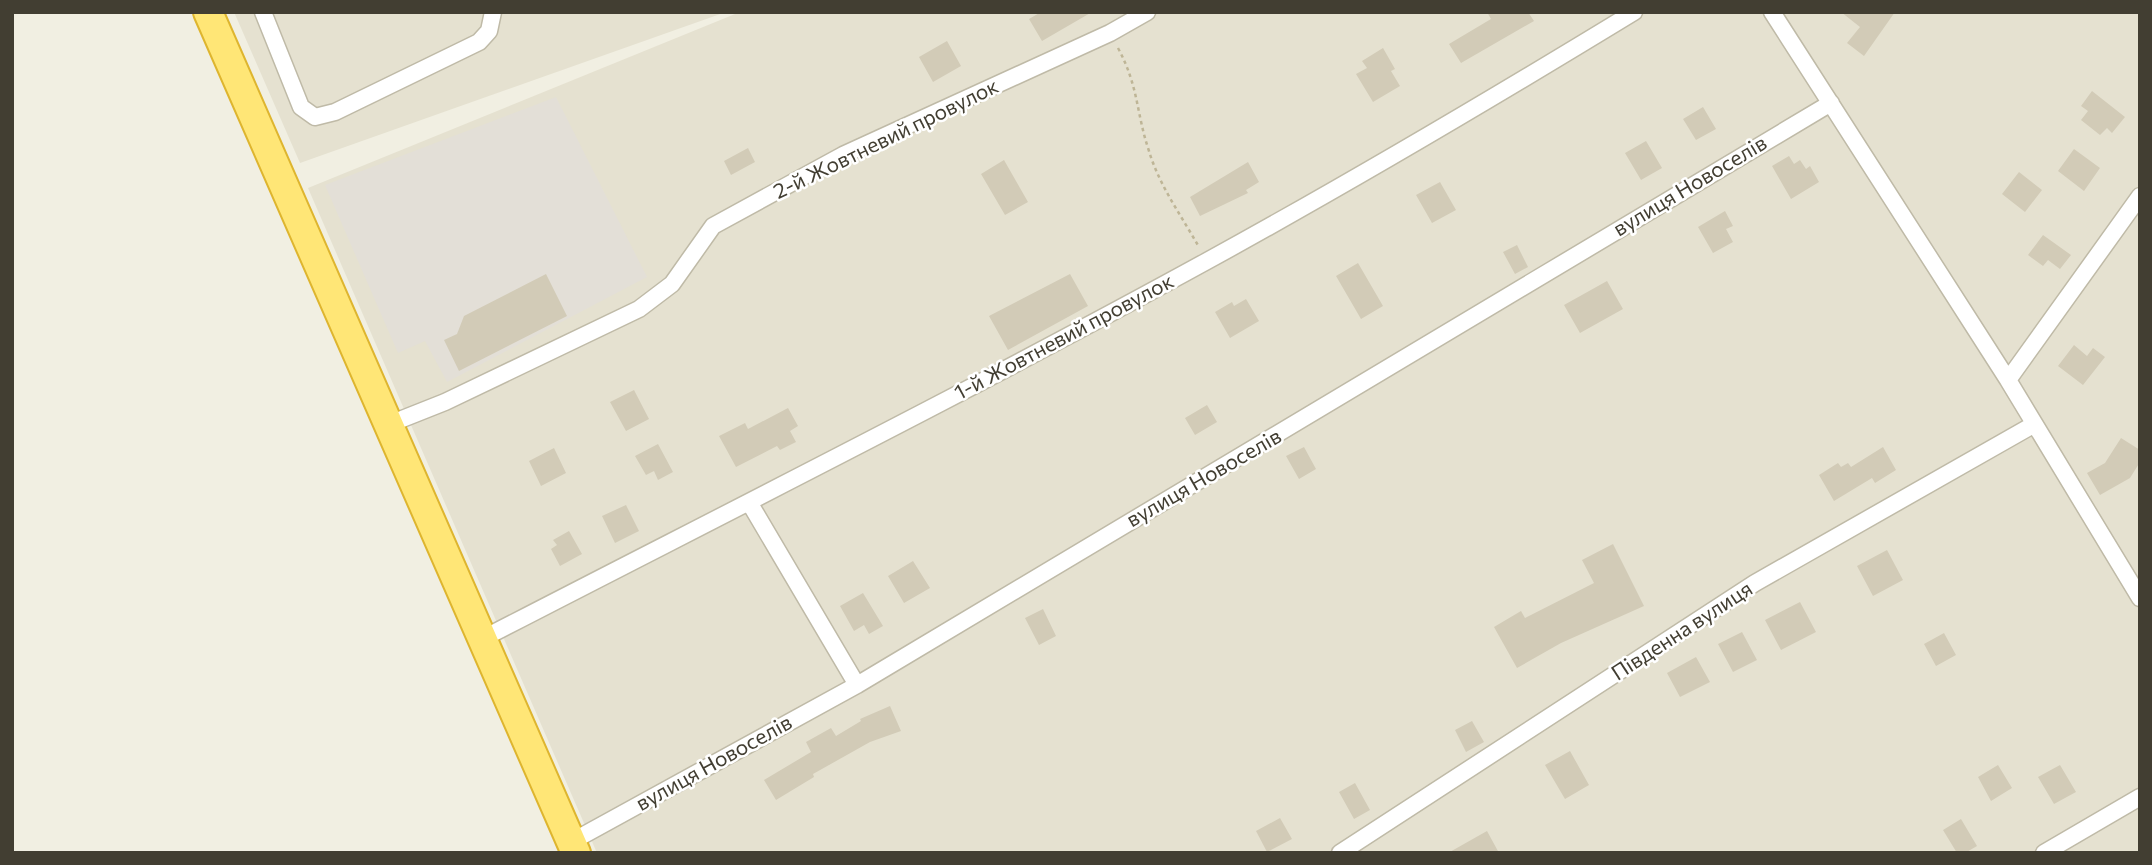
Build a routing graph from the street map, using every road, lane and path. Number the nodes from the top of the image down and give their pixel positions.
1 (208, 12) edge
2 (263, 12) edge
3 (494, 12) edge
4 (1147, 12) edge
5 (1634, 12) edge
6 (1772, 12) edge
7 (1110, 33) junction
8 (1831, 103) junction
9 (2140, 196) edge
10 (1207, 261) junction
11 (2008, 380) junction
12 (387, 425) junction
13 (2033, 425) junction
14 (749, 502) junction
15 (2140, 598) edge
16 (482, 639) junction
17 (857, 685) junction
18 (2140, 797) edge
19 (573, 847) edge
20 (1340, 853) edge
21 (2044, 853) edge

1 - 12 highway
2 - 3 street
4 - 7 street, 2-й Жовтневий провулок
5 - 10 street, 1-й Жовтневий провулок
6 - 8 street
7 - 10 path
7 - 12 street, 2-й Жовтневий провулок
8 - 11 street
8 - 17 street, вулиця Новоселів
9 - 11 street
10 - 14 street, 1-й Жовтневий провулок
11 - 13 street
12 - 16 highway
13 - 15 street
13 - 20 street, Південна вулиця
14 - 16 street, 1-й Жовтневий провулок
14 - 17 street
16 - 19 highway
17 - 19 street, вулиця Новоселів
18 - 21 street

